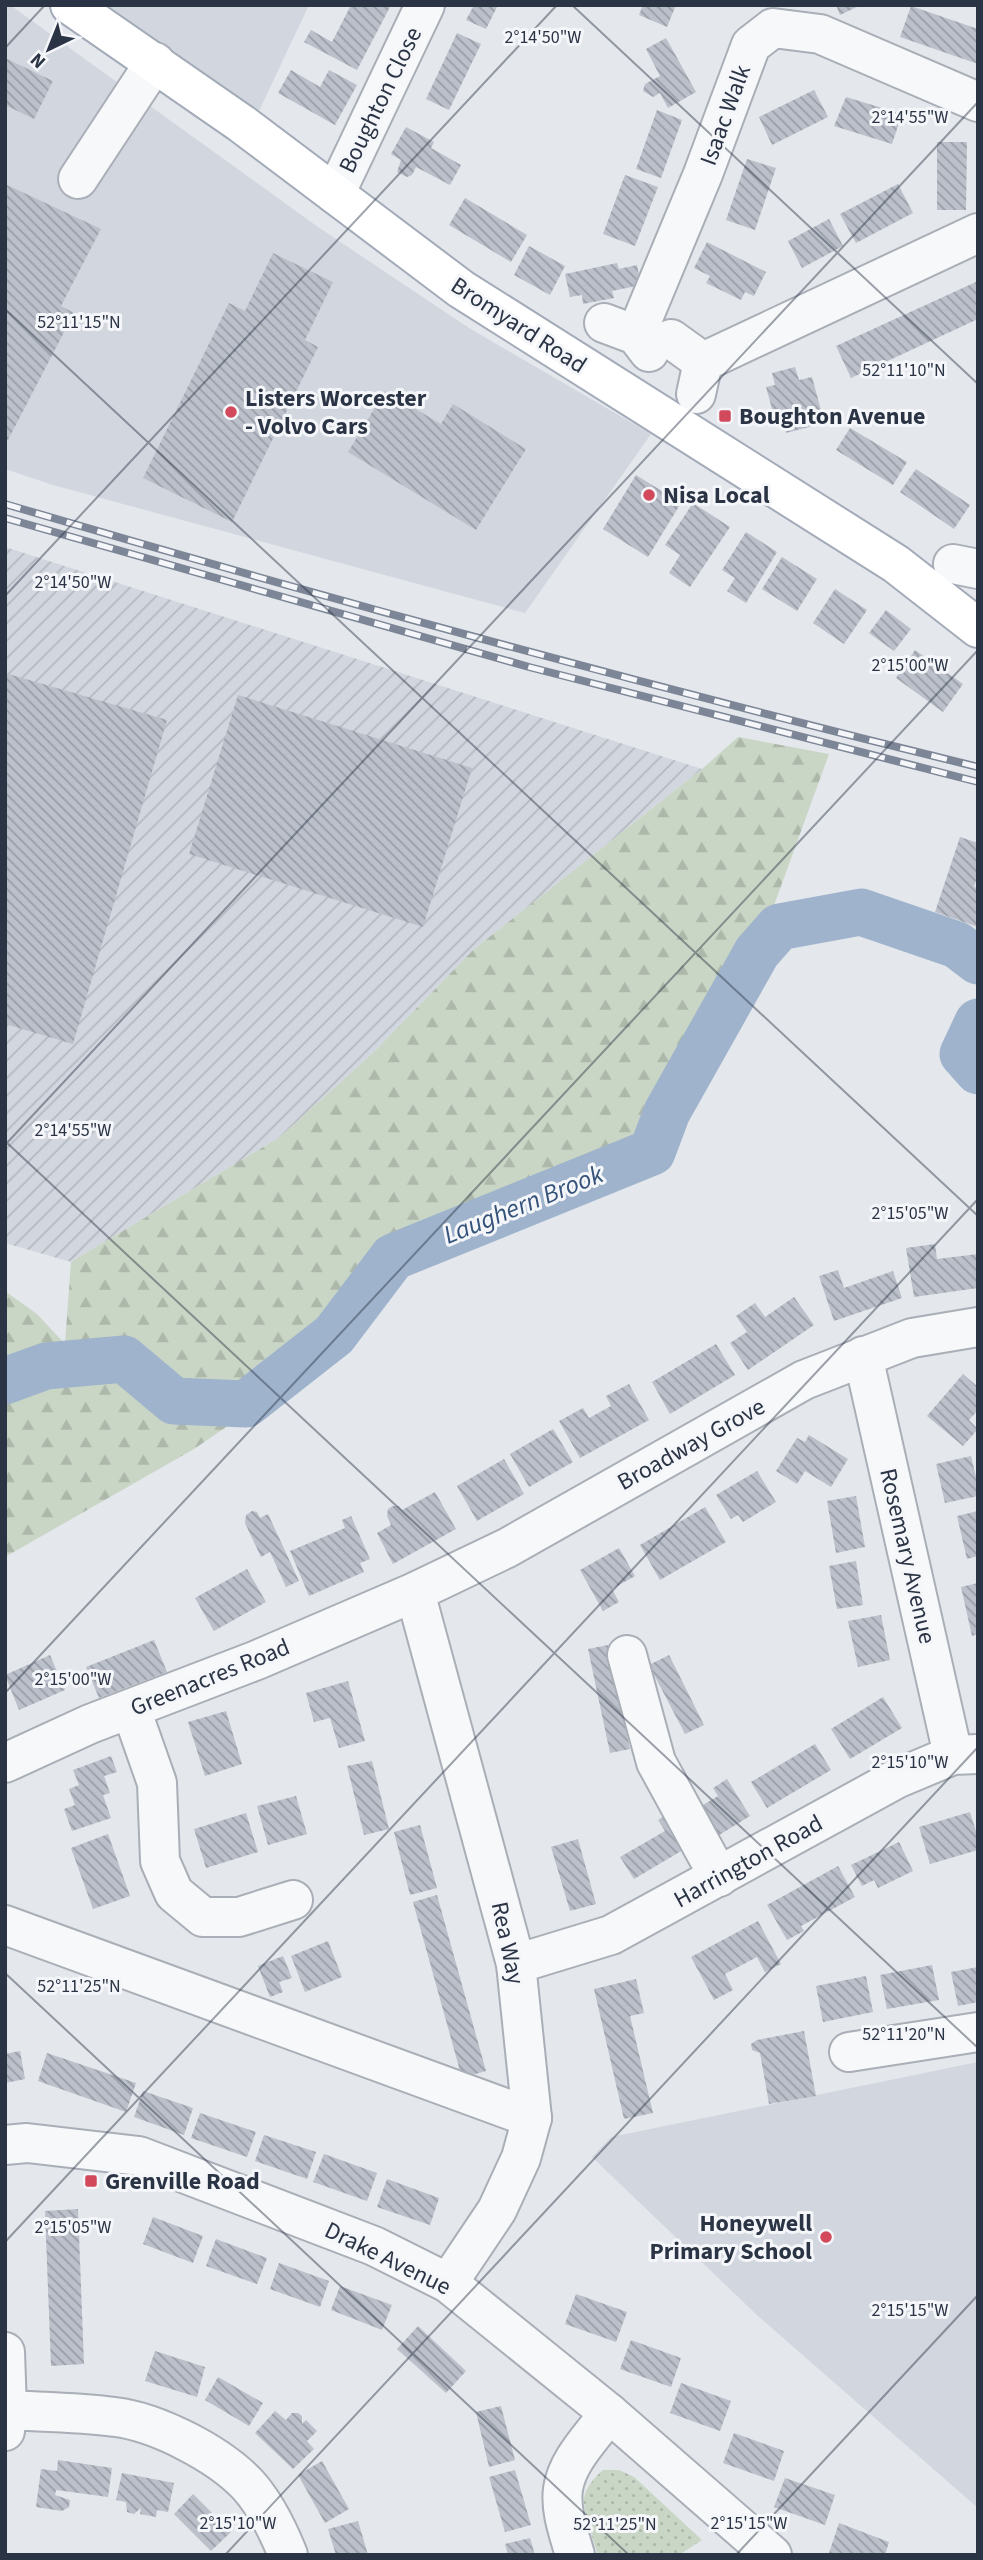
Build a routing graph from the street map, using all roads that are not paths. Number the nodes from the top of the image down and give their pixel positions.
1 (70, 5) edge
2 (425, 5) edge
3 (155, 62) junction
4 (978, 102) edge
5 (78, 179) dead end
6 (335, 194) junction
7 (978, 233) edge
8 (948, 571) edge
9 (978, 628) edge
10 (978, 1327) edge
11 (863, 1356) junction
12 (415, 1592) junction
13 (627, 1655) dead end
14 (131, 1709) junction
15 (966, 1755) edge
16 (5, 1763) edge
17 (719, 1877) junction
18 (293, 1900) dead end
19 (5, 1925) edge
20 (516, 1964) junction
21 (978, 2032) edge
22 (849, 2052) dead end
23 (532, 2118) junction
24 (5, 2145) edge
25 (448, 2283) junction
26 (5, 2352) edge
27 (609, 2413) junction
28 (6, 2420) edge
29 (288, 2555) edge
30 (575, 2555) edge
31 (772, 2555) edge

1 - 3 main road, Bromyard Road
2 - 6 street, Boughton Close
3 - 5 street
3 - 6 main road, Bromyard Road
4 - 7 street, Isaac Walk
6 - 8 main road, Bromyard Road
8 - 9 main road, Bromyard Road
10 - 11 street, Broadway Grove
11 - 12 street, Broadway Grove
11 - 15 street, Rosemary Avenue
12 - 14 street, Greenacres Road
12 - 20 street, Rea Way
13 - 17 street
14 - 16 street, Greenacres Road
14 - 18 street
15 - 17 street, Harrington Road
17 - 20 street, Harrington Road
19 - 23 street
20 - 23 street, Rea Way
21 - 22 street
23 - 25 street, Rea Way
24 - 25 street, Drake Avenue
25 - 27 street, Drake Avenue
26 - 28 street
27 - 30 street
27 - 31 street, Drake Avenue
28 - 29 street

